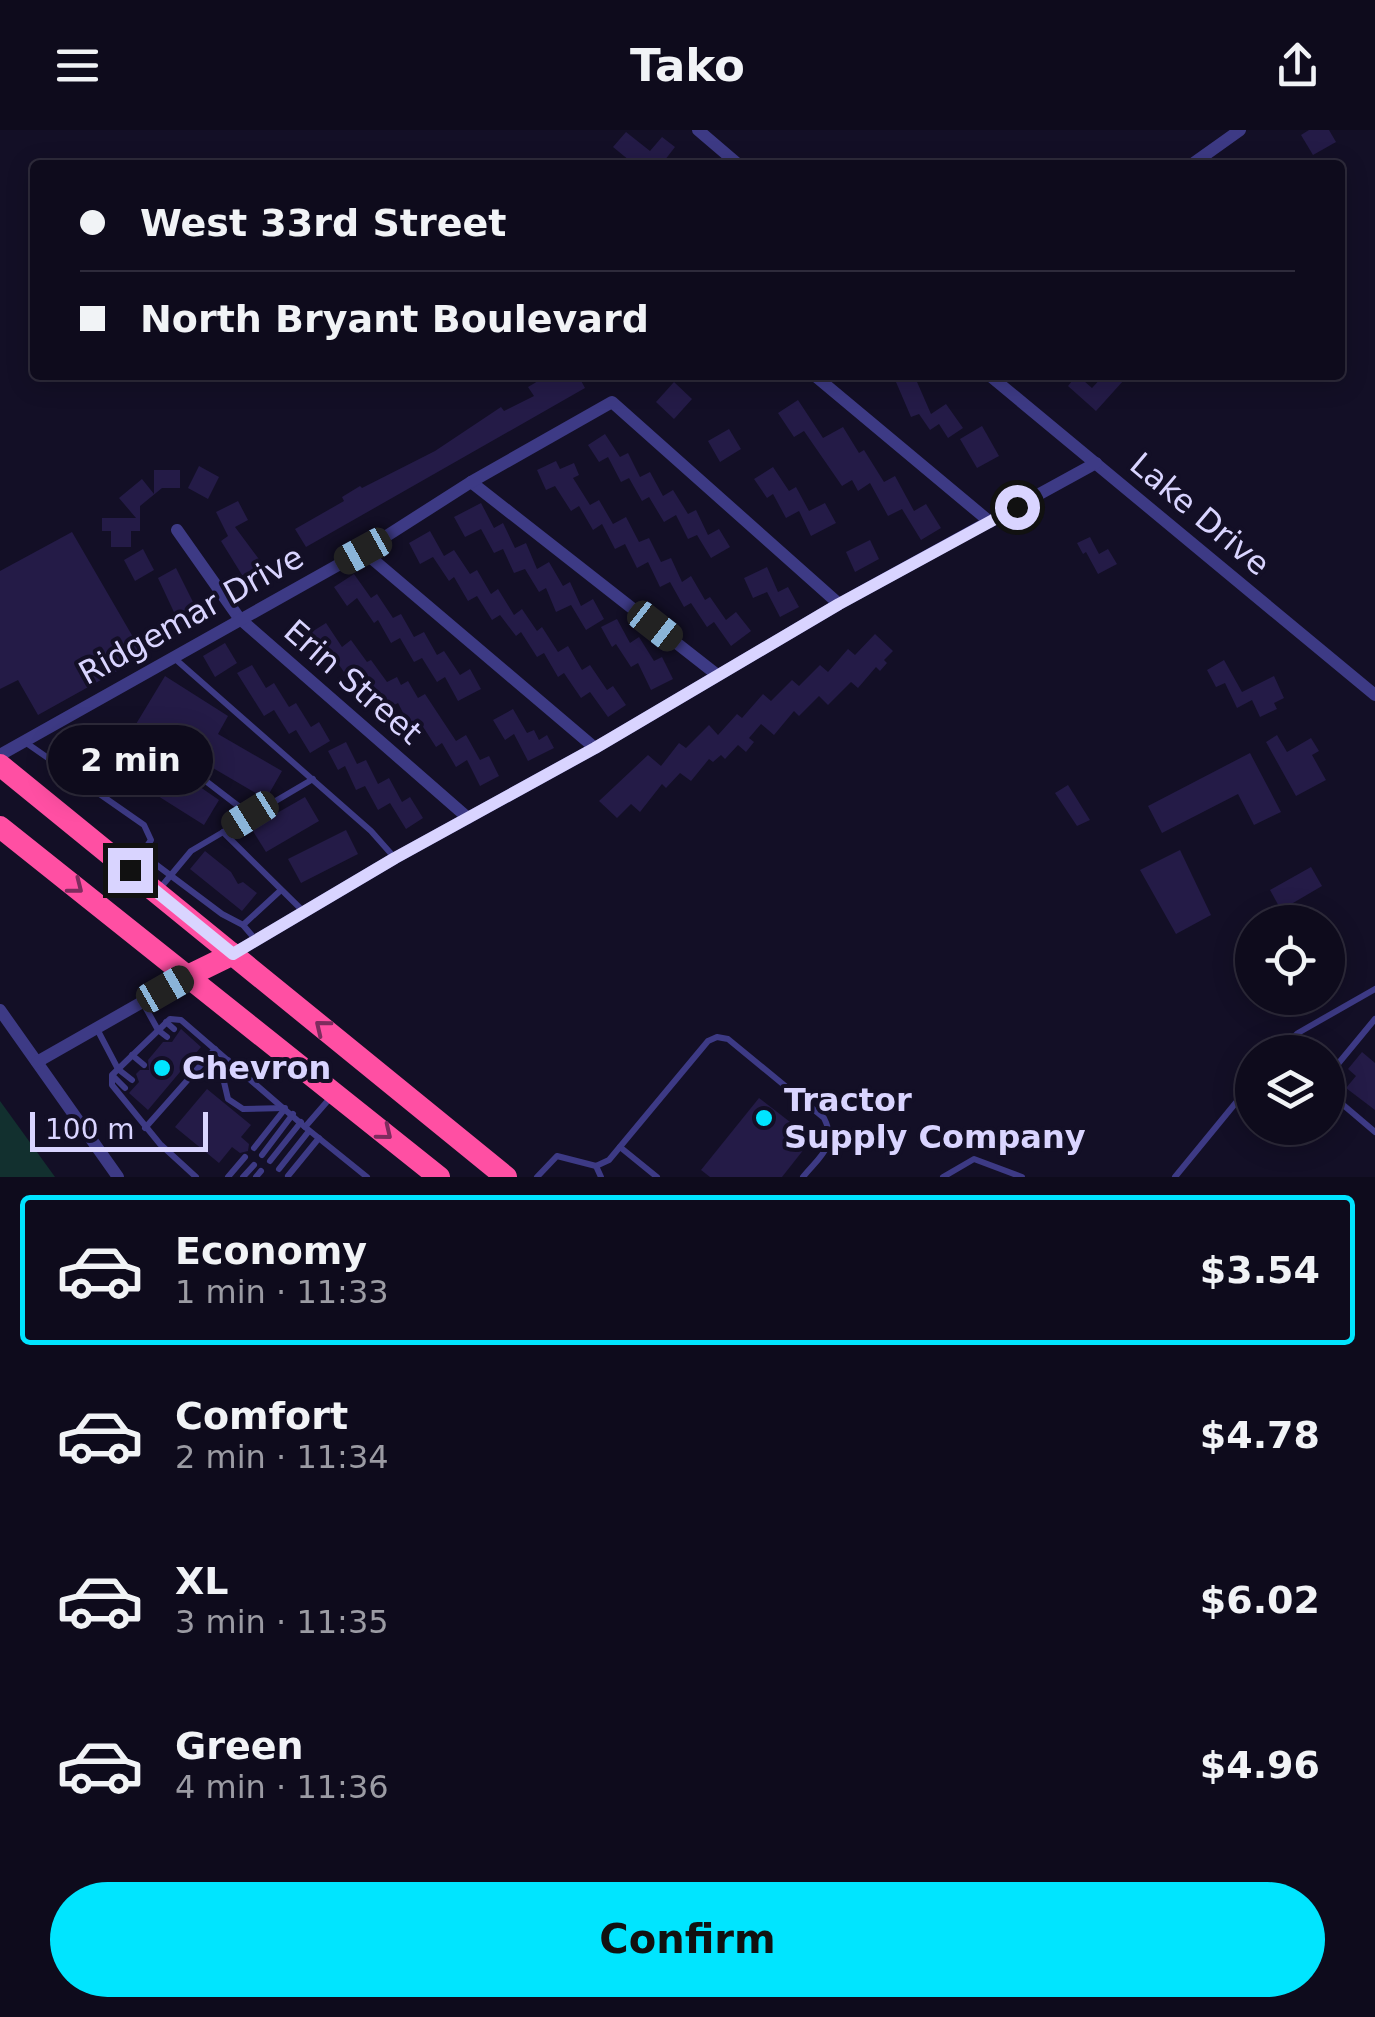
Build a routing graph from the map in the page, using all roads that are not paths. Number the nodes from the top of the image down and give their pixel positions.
1 (698, 130) edge
2 (1240, 130) edge
3 (733, 160) edge
4 (1198, 160) edge
5 (820, 380) edge
6 (995, 380) edge
7 (1096, 463) junction
8 (470, 482) junction
9 (990, 522) junction
10 (177, 530) dead end
11 (363, 551) junction
12 (839, 604) junction
13 (239, 618) junction
14 (172, 657) junction
15 (716, 674) junction
16 (1375, 695) edge
17 (24, 742) junction
18 (595, 748) junction
19 (0, 756) edge
20 (0, 765) edge
21 (198, 775) dead end
22 (313, 779) junction
23 (250, 815) junction
24 (468, 818) junction
25 (0, 826) edge
26 (224, 832) junction
27 (395, 858) junction
28 (136, 862) junction
29 (164, 883) junction
30 (281, 890) junction
31 (304, 912) junction
32 (214, 924) junction
33 (243, 924) junction
34 (255, 940) junction
35 (233, 954) junction
36 (188, 976) junction
37 (1375, 989) edge
38 (143, 1002) junction
39 (1, 1014) edge
40 (1375, 1019) edge
41 (166, 1022) junction
42 (96, 1028) junction
43 (174, 1028) dead end
44 (158, 1030) junction
45 (1295, 1035) edge
46 (167, 1038) dead end
47 (200, 1049) dead end
48 (215, 1049) junction
49 (132, 1055) junction
50 (1345, 1055) edge
51 (208, 1056) junction
52 (192, 1058) dead end
53 (228, 1060) junction
54 (37, 1062) junction
55 (144, 1065) dead end
56 (201, 1065) junction
57 (115, 1072) junction
58 (132, 1080) dead end
59 (170, 1085) dead end
60 (125, 1088) dead end
61 (177, 1092) junction
62 (335, 1093) junction
63 (156, 1100) dead end
64 (1235, 1105) edge
65 (164, 1106) junction
66 (1345, 1106) edge
67 (150, 1108) dead end
68 (286, 1108) junction
69 (158, 1114) junction
70 (293, 1114) junction
71 (305, 1126) junction
72 (145, 1128) junction
73 (1375, 1132) edge
74 (319, 1138) junction
75 (254, 1148) dead end
76 (620, 1148) junction
77 (262, 1155) dead end
78 (245, 1157) dead end
79 (270, 1161) dead end
80 (254, 1164) dead end
81 (596, 1166) junction
82 (279, 1169) dead end
83 (288, 1176) edge
84 (118, 1177) edge
85 (196, 1177) edge
86 (228, 1177) edge
87 (244, 1177) edge
88 (367, 1177) edge
89 (439, 1177) edge
90 (506, 1177) edge
91 (538, 1177) edge
92 (601, 1177) edge
93 (657, 1177) edge
94 (803, 1177) edge
95 (943, 1177) edge
96 (1022, 1177) edge
97 (1175, 1177) edge

1 - 3 street
2 - 4 street
5 - 9 street
6 - 7 street, Lake Drive
7 - 9 street
7 - 16 street, Lake Drive
8 - 11 street, Ridgemar Drive
8 - 12 street, Ridgemar Drive
8 - 15 street
9 - 12 street
10 - 13 street, Erin Street
11 - 13 street, Ridgemar Drive
11 - 18 street
12 - 15 street
13 - 14 street, Ridgemar Drive
13 - 24 street, Erin Street
14 - 17 street, Ridgemar Drive
14 - 22 lane
15 - 18 street
17 - 19 street, Ridgemar Drive
17 - 28 lane
18 - 24 street
20 - 28 highway
21 - 23 lane
22 - 23 lane
22 - 27 lane
23 - 26 lane
24 - 27 street
25 -> 36 highway
26 - 29 lane
26 - 30 lane
27 - 31 street
28 - 29 highway
29 - 32 highway
30 - 31 lane
30 - 33 lane
31 - 34 street
32 - 33 lane
32 - 35 highway
33 - 34 lane
34 - 35 street
35 - 36 highway
90 -> 35 highway
36 - 38 street
36 - 62 highway
37 - 45 lane
38 - 42 street
38 - 44 lane
39 - 54 street
40 - 50 lane
41 - 43 lane
41 - 44 lane
41 - 48 lane
42 - 54 street
42 - 57 lane
44 - 46 lane
44 - 49 lane
47 - 51 lane
48 - 51 lane
48 - 53 lane
49 - 55 lane
49 - 57 lane
51 - 56 lane
52 - 56 lane
53 - 68 lane
53 - 68 lane
54 - 84 street
56 - 61 lane
57 - 58 lane
57 - 60 lane
57 - 72 lane
59 - 61 lane
61 - 65 lane
62 - 71 lane
62 -> 89 highway
63 - 65 lane
64 - 97 lane
65 - 69 lane
66 - 73 lane
67 - 69 lane
68 - 70 lane
68 - 75 lane
69 - 72 lane
70 - 71 lane
70 - 77 lane
71 - 74 lane
71 - 79 lane
71 - 82 lane
72 - 85 lane
74 - 83 lane
74 - 88 lane
76 - 81 lane
76 - 93 lane
76 - 94 lane
78 - 86 lane
80 - 87 lane
81 - 91 lane
81 - 92 lane
95 - 96 lane

